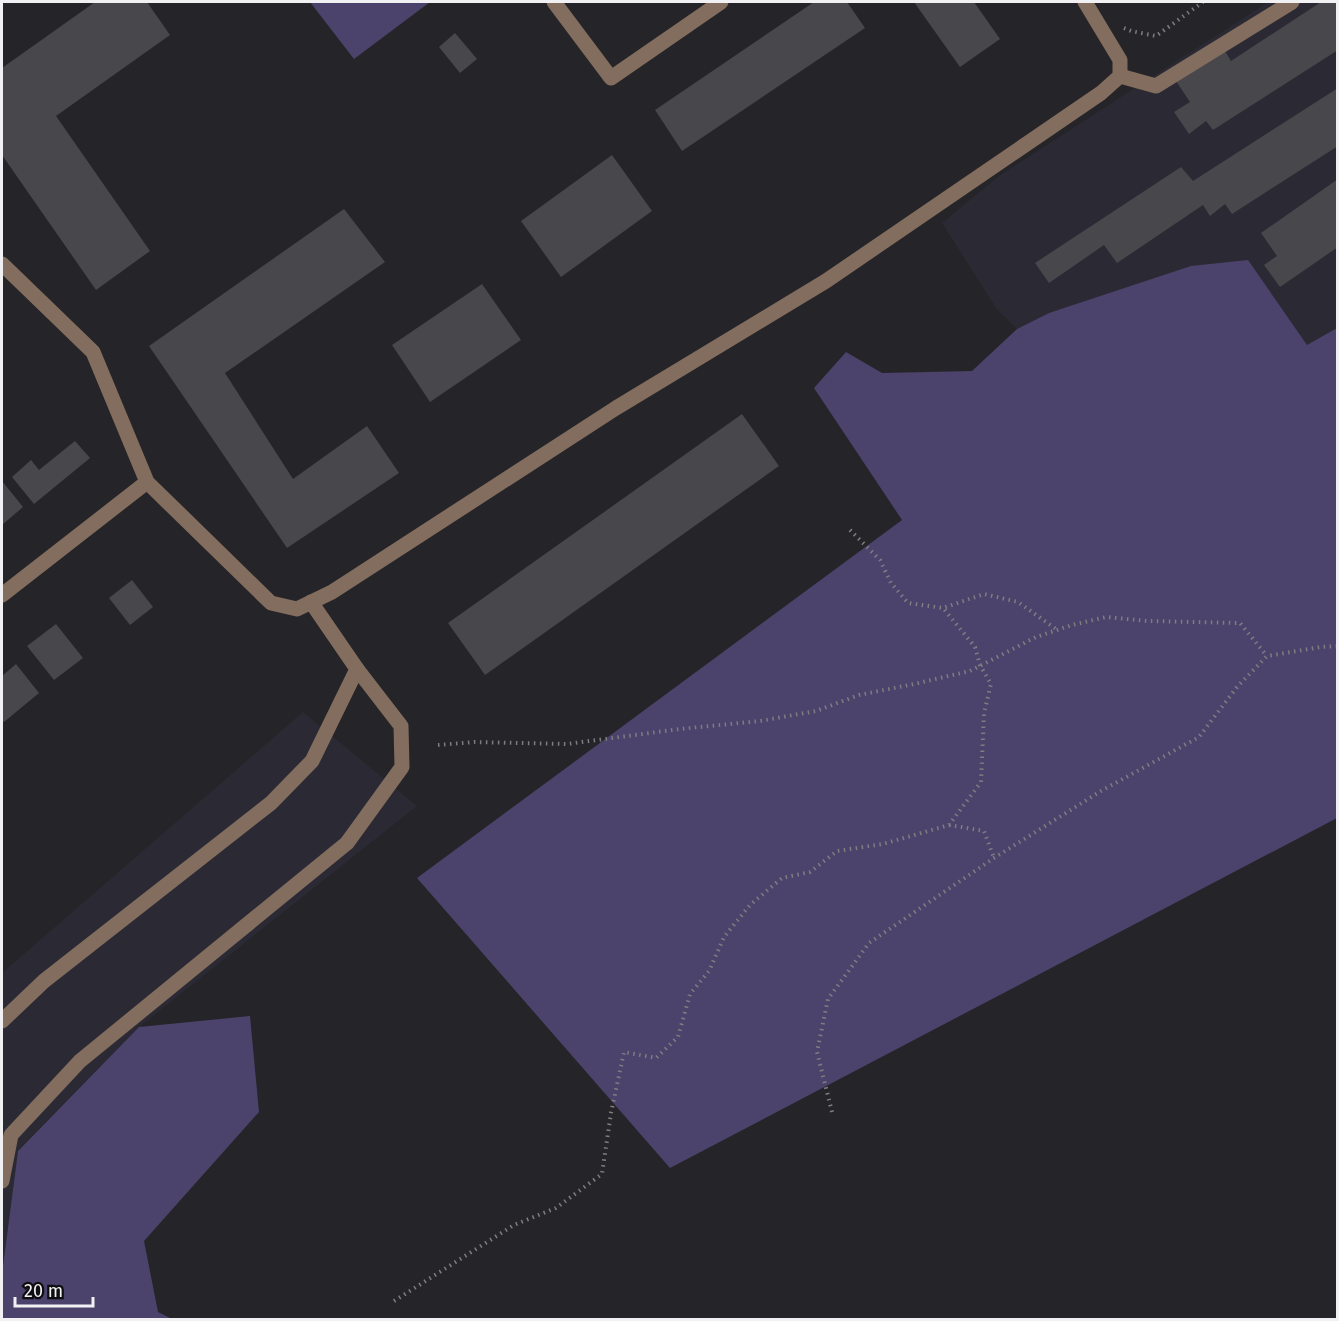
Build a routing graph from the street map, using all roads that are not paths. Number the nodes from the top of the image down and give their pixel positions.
1 (554, 2) edge
2 (721, 2) edge
3 (1085, 2) edge
4 (1292, 2) edge
5 (1120, 76) junction
6 (2, 264) edge
7 (147, 482) junction
8 (2, 595) edge
9 (311, 602) junction
10 (357, 669) junction
11 (2, 1021) edge
12 (2, 1180) edge

1 - 2 street
3 - 5 street
4 - 5 street
5 - 9 street
6 - 7 street
7 - 8 street
7 - 9 street
9 - 10 street
10 - 11 street
10 - 12 street

